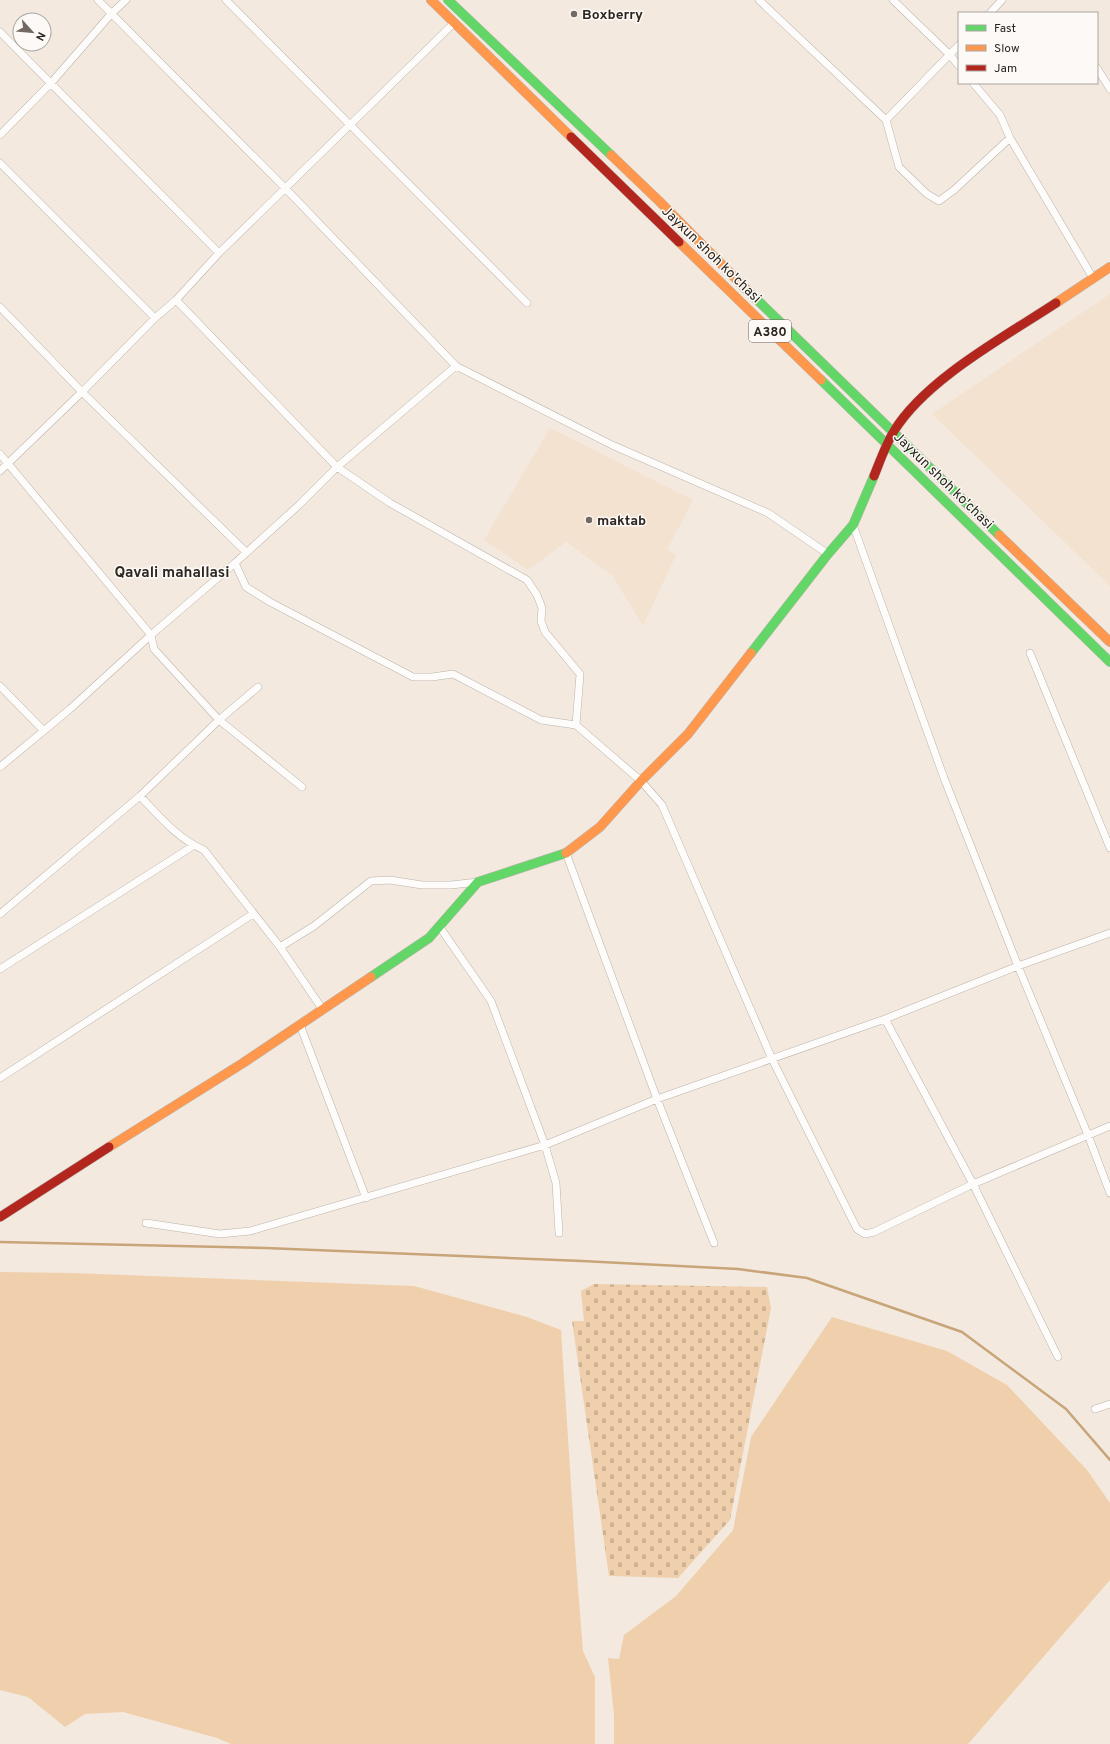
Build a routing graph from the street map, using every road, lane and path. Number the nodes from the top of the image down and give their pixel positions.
1 (98, 0) edge
2 (126, 0) edge
3 (226, 0) edge
4 (431, 0) edge
5 (448, 0) edge
6 (759, 0) edge
7 (893, 0) edge
8 (1002, 0) edge
9 (991, 12) edge
10 (112, 13) junction
11 (454, 22) junction
12 (0, 32) edge
13 (958, 46) edge
14 (950, 54) junction
15 (958, 65) edge
16 (1098, 70) edge
17 (51, 83) junction
18 (974, 84) edge
19 (1110, 89) edge
20 (886, 120) junction
21 (350, 126) junction
22 (0, 135) edge
23 (1010, 138) junction
24 (0, 163) edge
25 (286, 189) junction
26 (220, 253) junction
27 (1110, 267) edge
28 (1093, 278) junction
29 (176, 300) junction
30 (527, 303) dead end
31 (0, 307) edge
32 (155, 318) junction
33 (456, 366) junction
34 (82, 392) junction
35 (893, 432) junction
36 (888, 445) junction
37 (0, 454) edge
38 (8, 462) junction
39 (337, 467) junction
40 (0, 471) edge
41 (853, 525) junction
42 (246, 552) junction
43 (828, 554) junction
44 (235, 563) junction
45 (151, 635) junction
46 (1110, 642) edge
47 (1030, 653) dead end
48 (1110, 662) edge
49 (0, 686) edge
50 (258, 687) dead end
51 (219, 720) junction
52 (576, 725) junction
53 (43, 730) junction
54 (0, 767) edge
55 (641, 781) junction
56 (302, 787) dead end
57 (140, 796) junction
58 (193, 846) junction
59 (1110, 848) edge
60 (566, 853) junction
61 (478, 882) junction
62 (0, 914) edge
63 (253, 914) junction
64 (439, 926) junction
65 (1110, 933) edge
66 (280, 947) junction
67 (1018, 966) junction
68 (0, 969) edge
69 (323, 1010) junction
70 (885, 1019) junction
71 (300, 1025) junction
72 (772, 1059) junction
73 (0, 1078) edge
74 (657, 1099) junction
75 (1110, 1126) edge
76 (1088, 1135) junction
77 (545, 1146) junction
78 (973, 1184) junction
79 (1110, 1193) edge
80 (366, 1198) junction
81 (0, 1217) edge
82 (146, 1224) dead end
83 (559, 1233) dead end
84 (714, 1243) dead end
85 (1058, 1356) dead end
86 (1110, 1404) edge
87 (1095, 1409) dead end

1 - 10 street
2 - 10 street
3 - 21 street
4 - 11 main road, Jayxun shoh ko'chasi / A380
5 - 35 main road, Jayxun shoh ko'chasi / A380
6 - 20 street
7 - 14 street
8 - 9 street
10 - 17 street
10 - 25 street
11 - 21 street
11 - 36 main road, Jayxun shoh ko'chasi / A380
12 - 17 street
13 - 14 street
14 - 15 street
14 - 20 street
16 - 19 street
17 - 22 street
17 - 26 street
18 - 23 street
20 - 23 street
21 - 25 street
21 - 30 street
23 - 28 street
24 - 32 street
25 - 26 street
25 - 33 street
26 - 29 street
27 - 28 main road
28 - 35 main road
29 - 32 street
29 - 39 street
31 - 34 street
32 - 34 street
33 - 39 street
33 - 43 street
34 - 38 street
34 - 42 street
35 - 36 main road
35 - 46 main road, Jayxun shoh ko'chasi / A380
36 - 41 main road
36 - 48 main road, Jayxun shoh ko'chasi / A380
37 - 38 street
38 - 40 street
38 - 45 street
39 - 42 street
39 - 52 street
41 - 43 main road
41 - 67 street
42 - 44 street
43 - 55 main road
44 - 45 street
44 - 52 street
45 - 51 street
45 - 53 street
47 - 59 street
49 - 53 street
50 - 51 street
51 - 56 street
51 - 57 street
52 - 55 street
53 - 54 street
55 - 60 main road
55 - 72 street
57 - 58 street
57 - 62 street
58 - 63 street
58 - 68 street
60 - 61 main road
60 - 74 street
61 - 64 main road
61 - 66 street
63 - 66 street
63 - 73 street
64 - 69 main road
64 - 77 street
65 - 67 street
66 - 69 street
67 - 70 street
67 - 76 street
69 - 71 main road
70 - 72 street
70 - 78 street
71 - 80 street
71 - 81 main road
72 - 74 street
72 - 78 street
74 - 77 street
74 - 84 street
75 - 76 street
76 - 78 street
76 - 79 street
77 - 80 street
77 - 83 street
78 - 85 street
80 - 82 street
86 - 87 street

